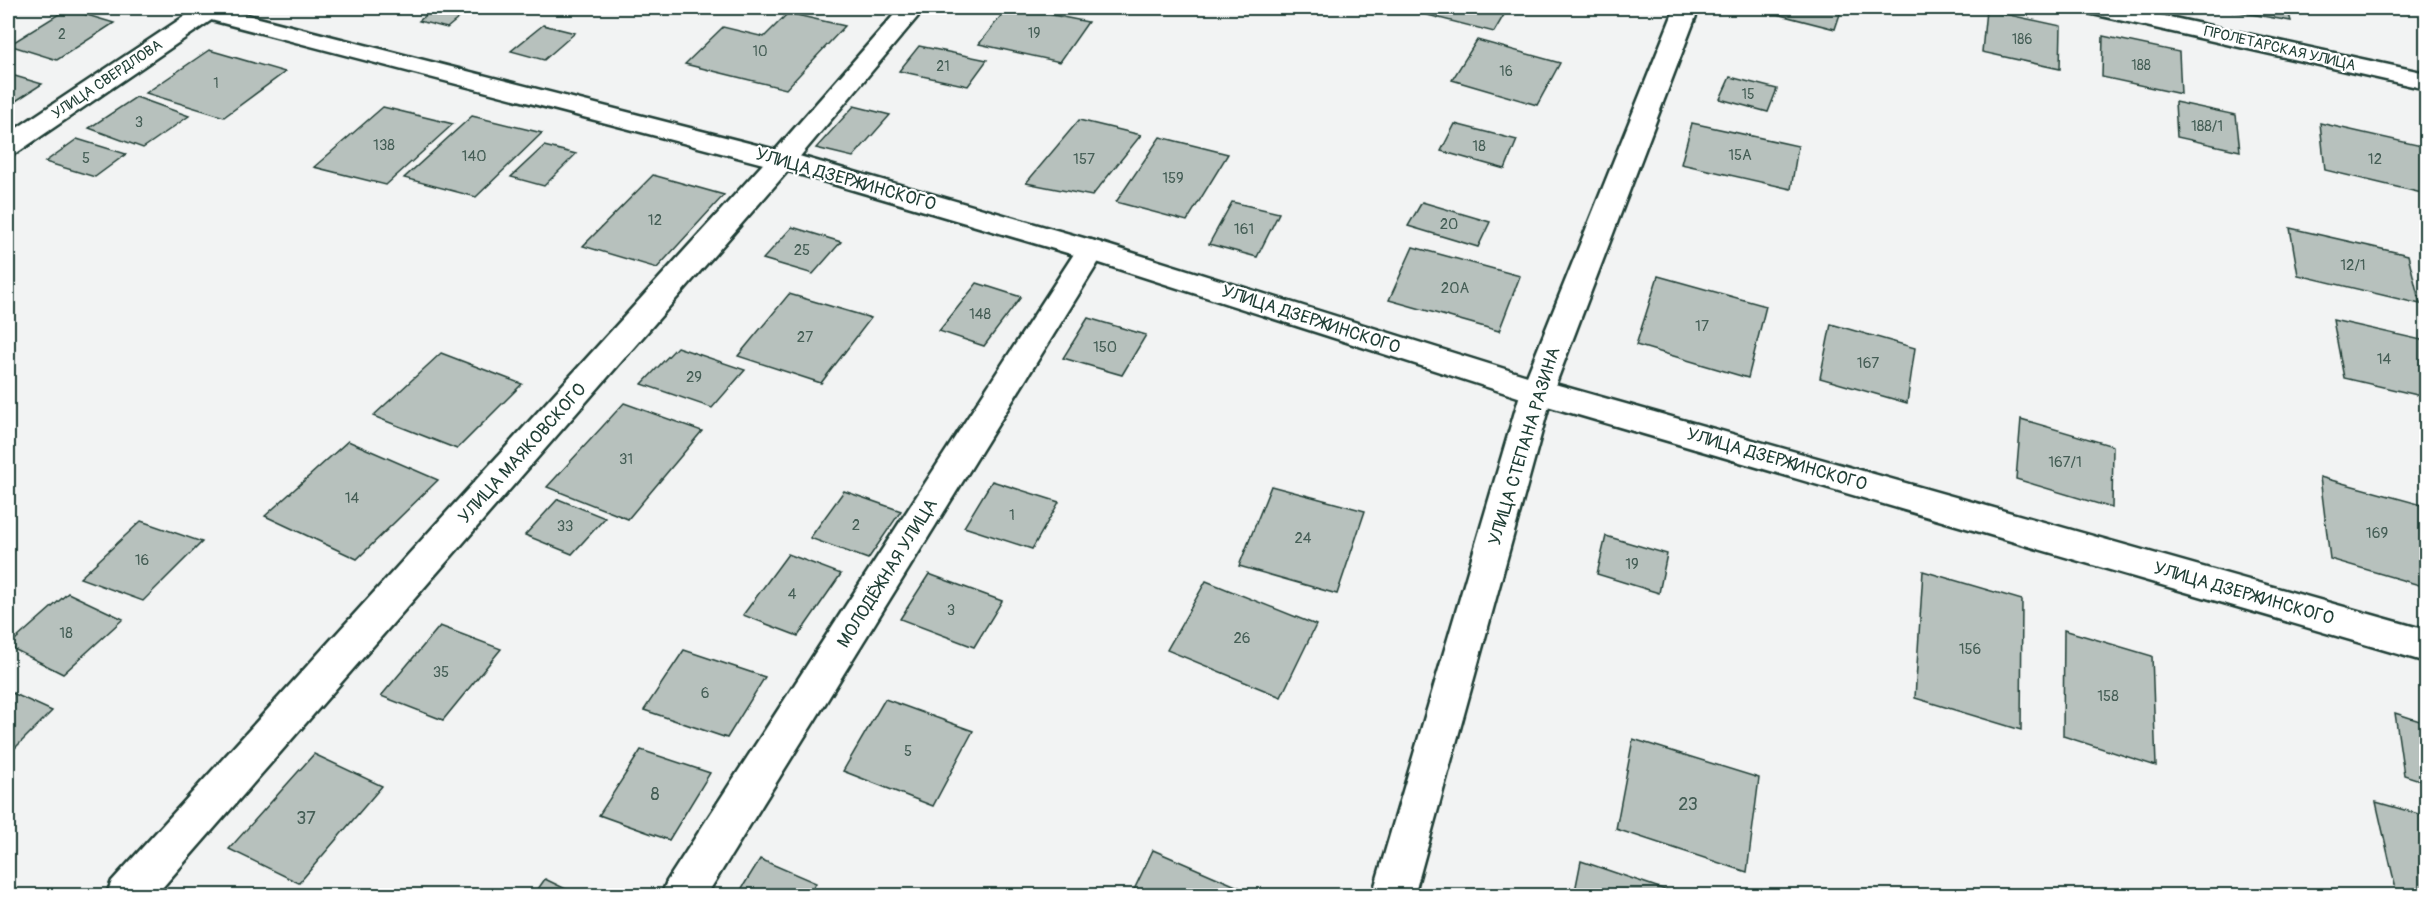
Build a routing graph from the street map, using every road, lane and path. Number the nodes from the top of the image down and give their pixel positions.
1 (913, 8) edge
2 (1687, 8) edge
3 (2097, 8) edge
4 (200, 10) edge
5 (2427, 81) edge
6 (8, 146) edge
7 (782, 160) junction
8 (1091, 250) junction
9 (1537, 391) junction
10 (2427, 646) edge
11 (127, 896) edge
12 (682, 896) edge
13 (1394, 896) edge

1 - 7 street, УЛИЦА МАЯКОВСКОГО
2 - 9 street, УЛИЦА СТЕПАНА РАЗИНА
3 - 5 street, ПРОЛЕТАРСКАЯ УЛИЦА
4 - 6 street, УЛИЦА СВЕРДЛОВА
4 - 7 street, УЛИЦА ДЗЕРЖИНСКОГО
7 - 8 street, УЛИЦА ДЗЕРЖИНСКОГО
7 - 11 street, УЛИЦА МАЯКОВСКОГО
8 - 9 street, УЛИЦА ДЗЕРЖИНСКОГО
8 - 12 street, МОЛОДЁЖНАЯ УЛИЦА
9 - 10 street, УЛИЦА ДЗЕРЖИНСКОГО
9 - 13 street, УЛИЦА СТЕПАНА РАЗИНА

